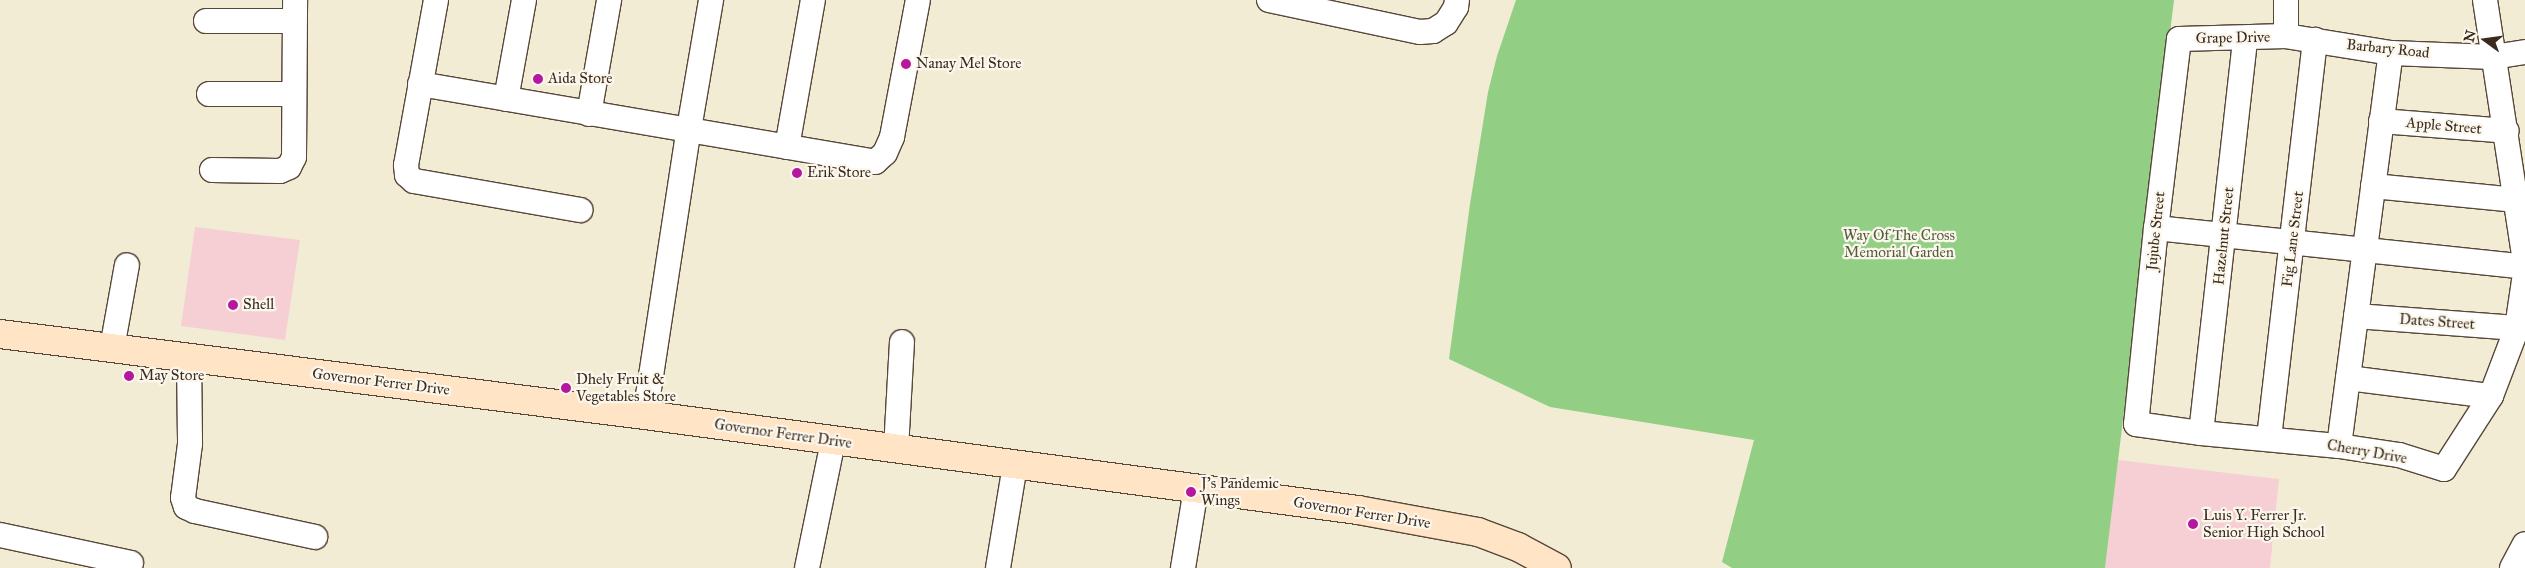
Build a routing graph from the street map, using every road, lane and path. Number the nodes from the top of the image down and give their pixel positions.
1 (436, 0) edge
2 (524, 0) edge
3 (609, 0) edge
4 (712, 0) edge
5 (813, 0) edge
6 (918, 0) edge
7 (1269, 0) edge
8 (1457, 0) edge
9 (2286, 0) edge
10 (2485, 0) edge
11 (294, 10) edge
12 (206, 21) dead end
13 (2286, 36) junction
14 (2180, 39) joint
15 (2246, 39) junction
16 (2315, 40) junction
17 (2525, 52) edge
18 (2390, 53) junction
19 (2493, 57) junction
20 (420, 84) junction
21 (209, 94) dead end
22 (294, 94) junction
23 (506, 99) junction
24 (589, 114) junction
25 (2381, 121) junction
26 (689, 129) junction
27 (2507, 131) junction
28 (787, 147) junction
29 (212, 170) dead end
30 (2373, 186) junction
31 (2516, 200) junction
32 (582, 210) dead end
33 (2156, 228) junction
34 (2224, 236) junction
35 (2294, 242) junction
36 (2364, 252) junction
37 (2525, 261) edge
38 (127, 265) dead end
39 (2525, 267) edge
40 (2525, 274) edge
41 (2356, 316) junction
42 (2517, 328) junction
43 (0, 334) edge
44 (902, 342) dead end
45 (112, 348) junction
46 (189, 358) junction
47 (2348, 378) junction
48 (2491, 396) junction
49 (645, 415) junction
50 (2136, 424) joint
51 (2201, 434) junction
52 (2270, 438) junction
53 (833, 441) junction
54 (2339, 446) junction
55 (896, 449) junction
56 (1014, 465) junction
57 (1196, 489) junction
58 (0, 535) edge
59 (315, 536) dead end
60 (2525, 544) edge
61 (131, 563) dead end
62 (807, 568) edge
63 (998, 568) edge
64 (1183, 568) edge
65 (1557, 568) edge
66 (2512, 568) edge

1 - 20 street
2 - 23 street
3 - 24 street
4 - 26 street
5 - 28 street
6 - 28 street
7 - 8 street
9 - 13 street
10 - 19 street
11 - 12 street
11 - 22 street
13 - 15 street, Grape Drive
13 - 16 street, Barbary Road
14 - 15 street, Grape Drive
14 - 33 street, Jujube Street
15 - 34 street, Hazelnut Street
16 - 18 street, Barbary Road
16 - 35 street, Fig Lane Street
17 - 19 street, Barbary Road
18 - 19 street, Barbary Road
18 - 25 street
19 - 27 street
20 - 23 street
20 - 32 street
21 - 22 street
22 - 29 street
23 - 24 street
24 - 26 street
25 - 27 street, Apple Street
25 - 30 street
26 - 28 street
26 - 49 street
27 - 31 street
30 - 31 street
30 - 36 street
31 - 37 street
33 - 34 street
33 - 50 street, Jujube Street
34 - 35 street
34 - 51 street, Hazelnut Street
35 - 36 street
35 - 52 street, Fig Lane Street
36 - 39 street
36 - 41 street
38 - 45 street
40 - 42 street, Cherry Drive
41 - 42 street, Dates Street
41 - 47 street
42 - 48 street, Cherry Drive
43 - 45 main road, Governor Ferrer Drive
44 - 55 street
45 - 46 main road, Governor Ferrer Drive
46 - 49 main road, Governor Ferrer Drive
46 - 59 street
47 - 48 street
47 - 54 street
48 - 54 street, Cherry Drive
49 - 53 main road, Governor Ferrer Drive
50 - 51 street, Cherry Drive
51 - 52 street, Cherry Drive
52 - 54 street, Cherry Drive
53 - 55 main road, Governor Ferrer Drive
53 - 62 street
55 - 56 main road, Governor Ferrer Drive
56 - 57 main road, Governor Ferrer Drive
56 - 63 street
57 - 64 street
57 - 65 main road, Governor Ferrer Drive
58 - 61 street
60 - 66 street

